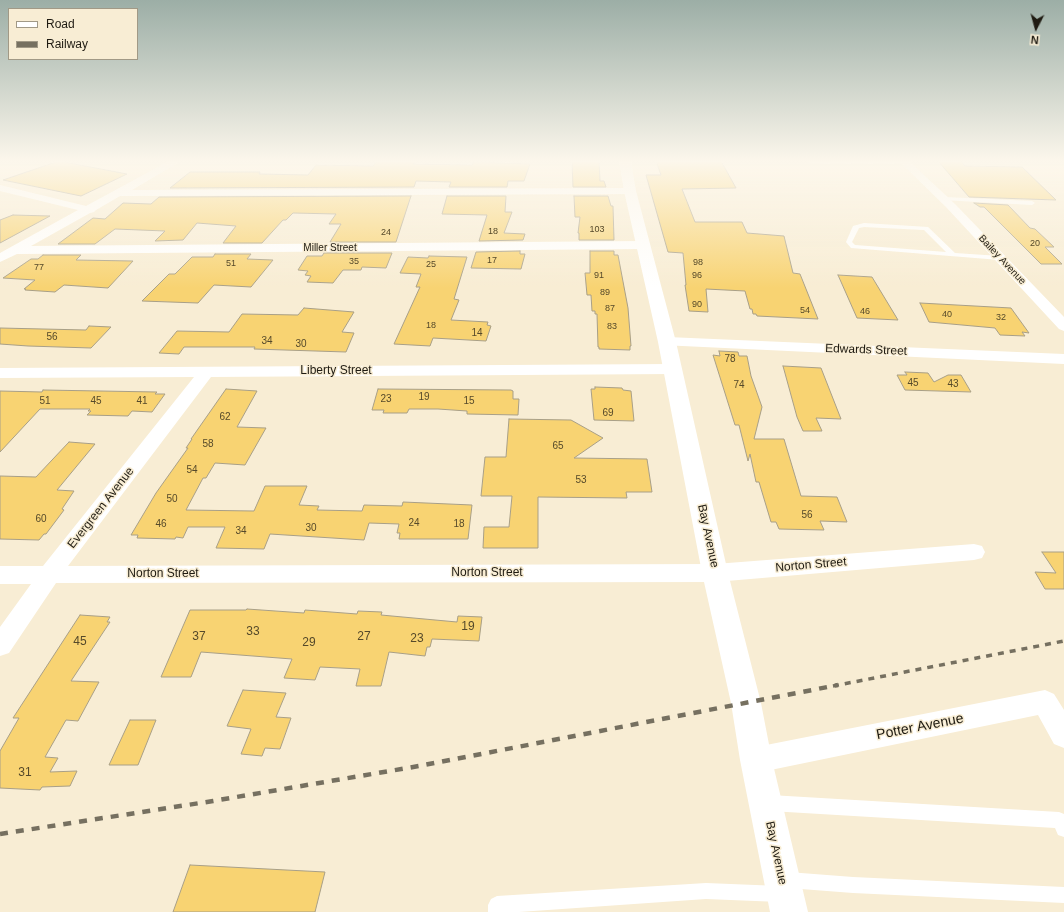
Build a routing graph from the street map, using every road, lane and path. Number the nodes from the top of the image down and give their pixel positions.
1 (64, 204) edge
2 (100, 204) edge
3 (633, 204) edge
4 (948, 204) edge
5 (90, 210) junction
6 (644, 245) junction
7 (16, 250) junction
8 (952, 254) junction
9 (0, 258) edge
10 (1000, 258) junction
11 (1064, 326) edge
12 (667, 342) junction
13 (1064, 359) edge
14 (672, 369) junction
15 (206, 372) junction
16 (0, 373) edge
17 (974, 552) dead end
18 (715, 573) junction
19 (50, 574) junction
20 (0, 575) edge
21 (0, 646) edge
22 (1056, 706) edge
23 (1064, 735) edge
24 (756, 760) junction
25 (766, 803) junction
26 (1064, 829) edge
27 (786, 895) edge
28 (1064, 895) edge
29 (497, 912) edge

1 - 5 street
2 - 5 street
3 - 6 street, Bay Avenue
4 - 10 street, Bailey Avenue
5 - 7 street
6 - 7 street, Miller Street
6 - 12 street, Bay Avenue
7 - 9 street
8 - 8 lane
8 - 10 lane
10 - 11 street, Bailey Avenue
12 - 13 street, Edwards Street
12 - 14 street, Bay Avenue
14 - 15 street, Liberty Street
14 - 18 street, Bay Avenue
15 - 16 street, Liberty Street
15 - 19 street, Evergreen Avenue
17 - 18 street, Norton Street
18 - 19 street, Norton Street
18 - 24 street, Bay Avenue
19 - 20 street, Norton Street
19 - 21 street, Evergreen Avenue
22 - 23 street, Potter Avenue
22 - 24 street, Potter Avenue
24 - 25 street, Bay Avenue
25 - 26 lane
25 - 27 street, Bay Avenue
27 - 28 lane
27 - 29 lane

